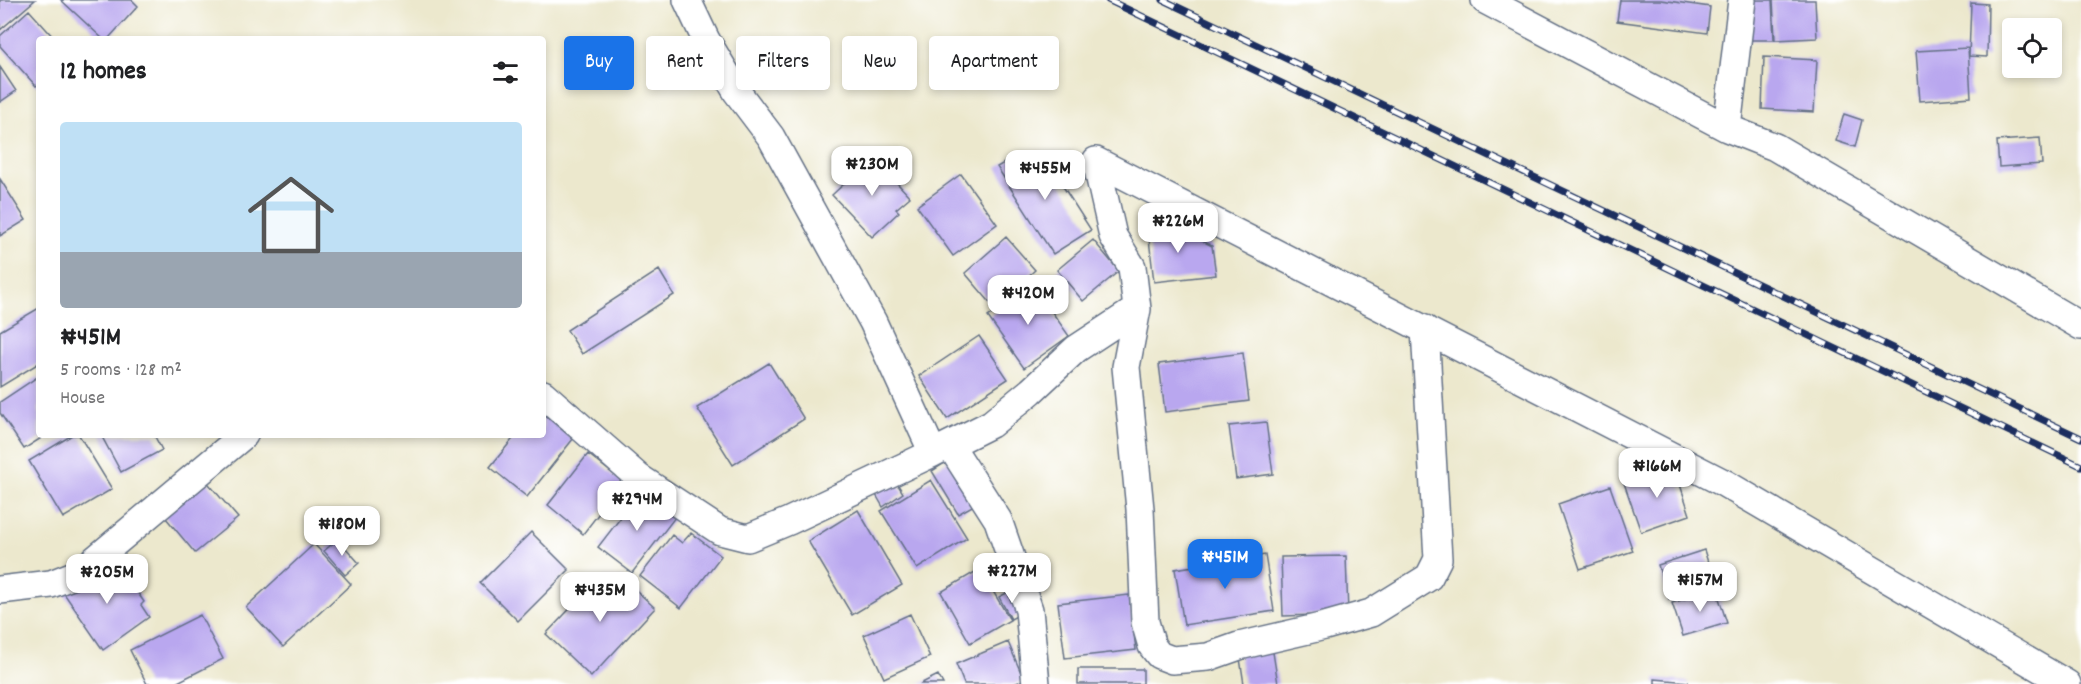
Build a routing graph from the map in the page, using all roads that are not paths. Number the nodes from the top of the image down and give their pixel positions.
1 (687, 0) edge
2 (1485, 0) edge
3 (1742, 0) edge
4 (1726, 128) junction
5 (1137, 309) junction
6 (2081, 326) edge
7 (1425, 329) junction
8 (546, 397) edge
9 (239, 438) edge
10 (942, 449) junction
11 (0, 590) edge
12 (1036, 684) edge
13 (2067, 684) edge

1 - 10 street
2 - 4 street
3 - 4 street
4 - 6 street
5 - 7 street
5 - 7 street
5 - 10 street
7 - 13 street
8 - 10 street
9 - 11 street
10 - 12 street

